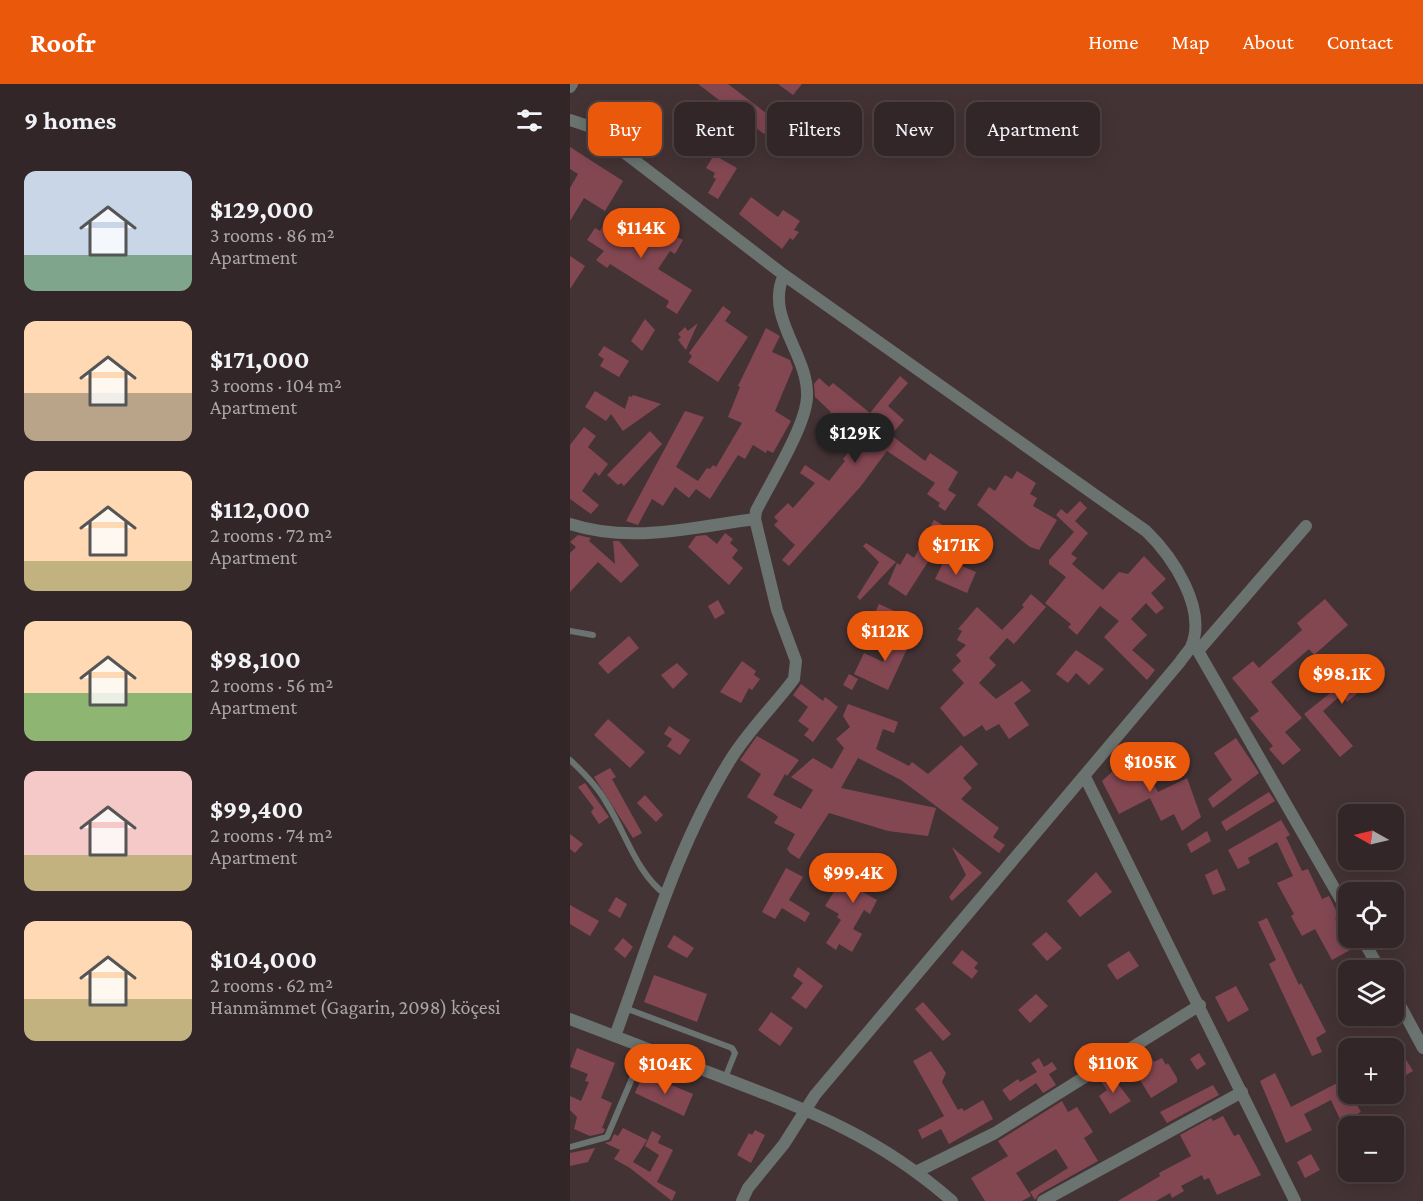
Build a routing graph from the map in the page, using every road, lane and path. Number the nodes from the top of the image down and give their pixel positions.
1 (570, 120) edge
2 (784, 275) junction
3 (756, 519) junction
4 (570, 524) edge
5 (1306, 526) dead end
6 (570, 631) edge
7 (593, 635) dead end
8 (570, 760) edge
9 (1085, 777) junction
10 (1338, 895) edge
11 (667, 896) junction
12 (1200, 1005) junction
13 (625, 1008) junction
14 (1404, 1013) edge
15 (570, 1019) edge
16 (615, 1036) junction
17 (645, 1048) junction
18 (1423, 1048) edge
19 (725, 1079) junction
20 (1242, 1092) junction
21 (806, 1110) junction
22 (570, 1147) edge
23 (918, 1171) junction
24 (742, 1201) edge
25 (952, 1201) edge
26 (1043, 1201) edge
27 (1295, 1201) edge

1 - 2 street
2 - 3 street
2 - 9 street
3 - 4 street
3 - 11 street
5 - 10 street
6 - 7 lane
8 - 11 lane
9 - 12 street
9 - 21 street
11 - 13 street
12 - 20 street
12 - 23 street
13 - 16 street
13 - 19 lane
14 - 18 street
15 - 16 street
16 - 17 street
17 - 19 street
17 - 22 lane
19 - 21 street
20 - 26 street
20 - 27 street
21 - 23 street
21 - 24 street
23 - 25 street

